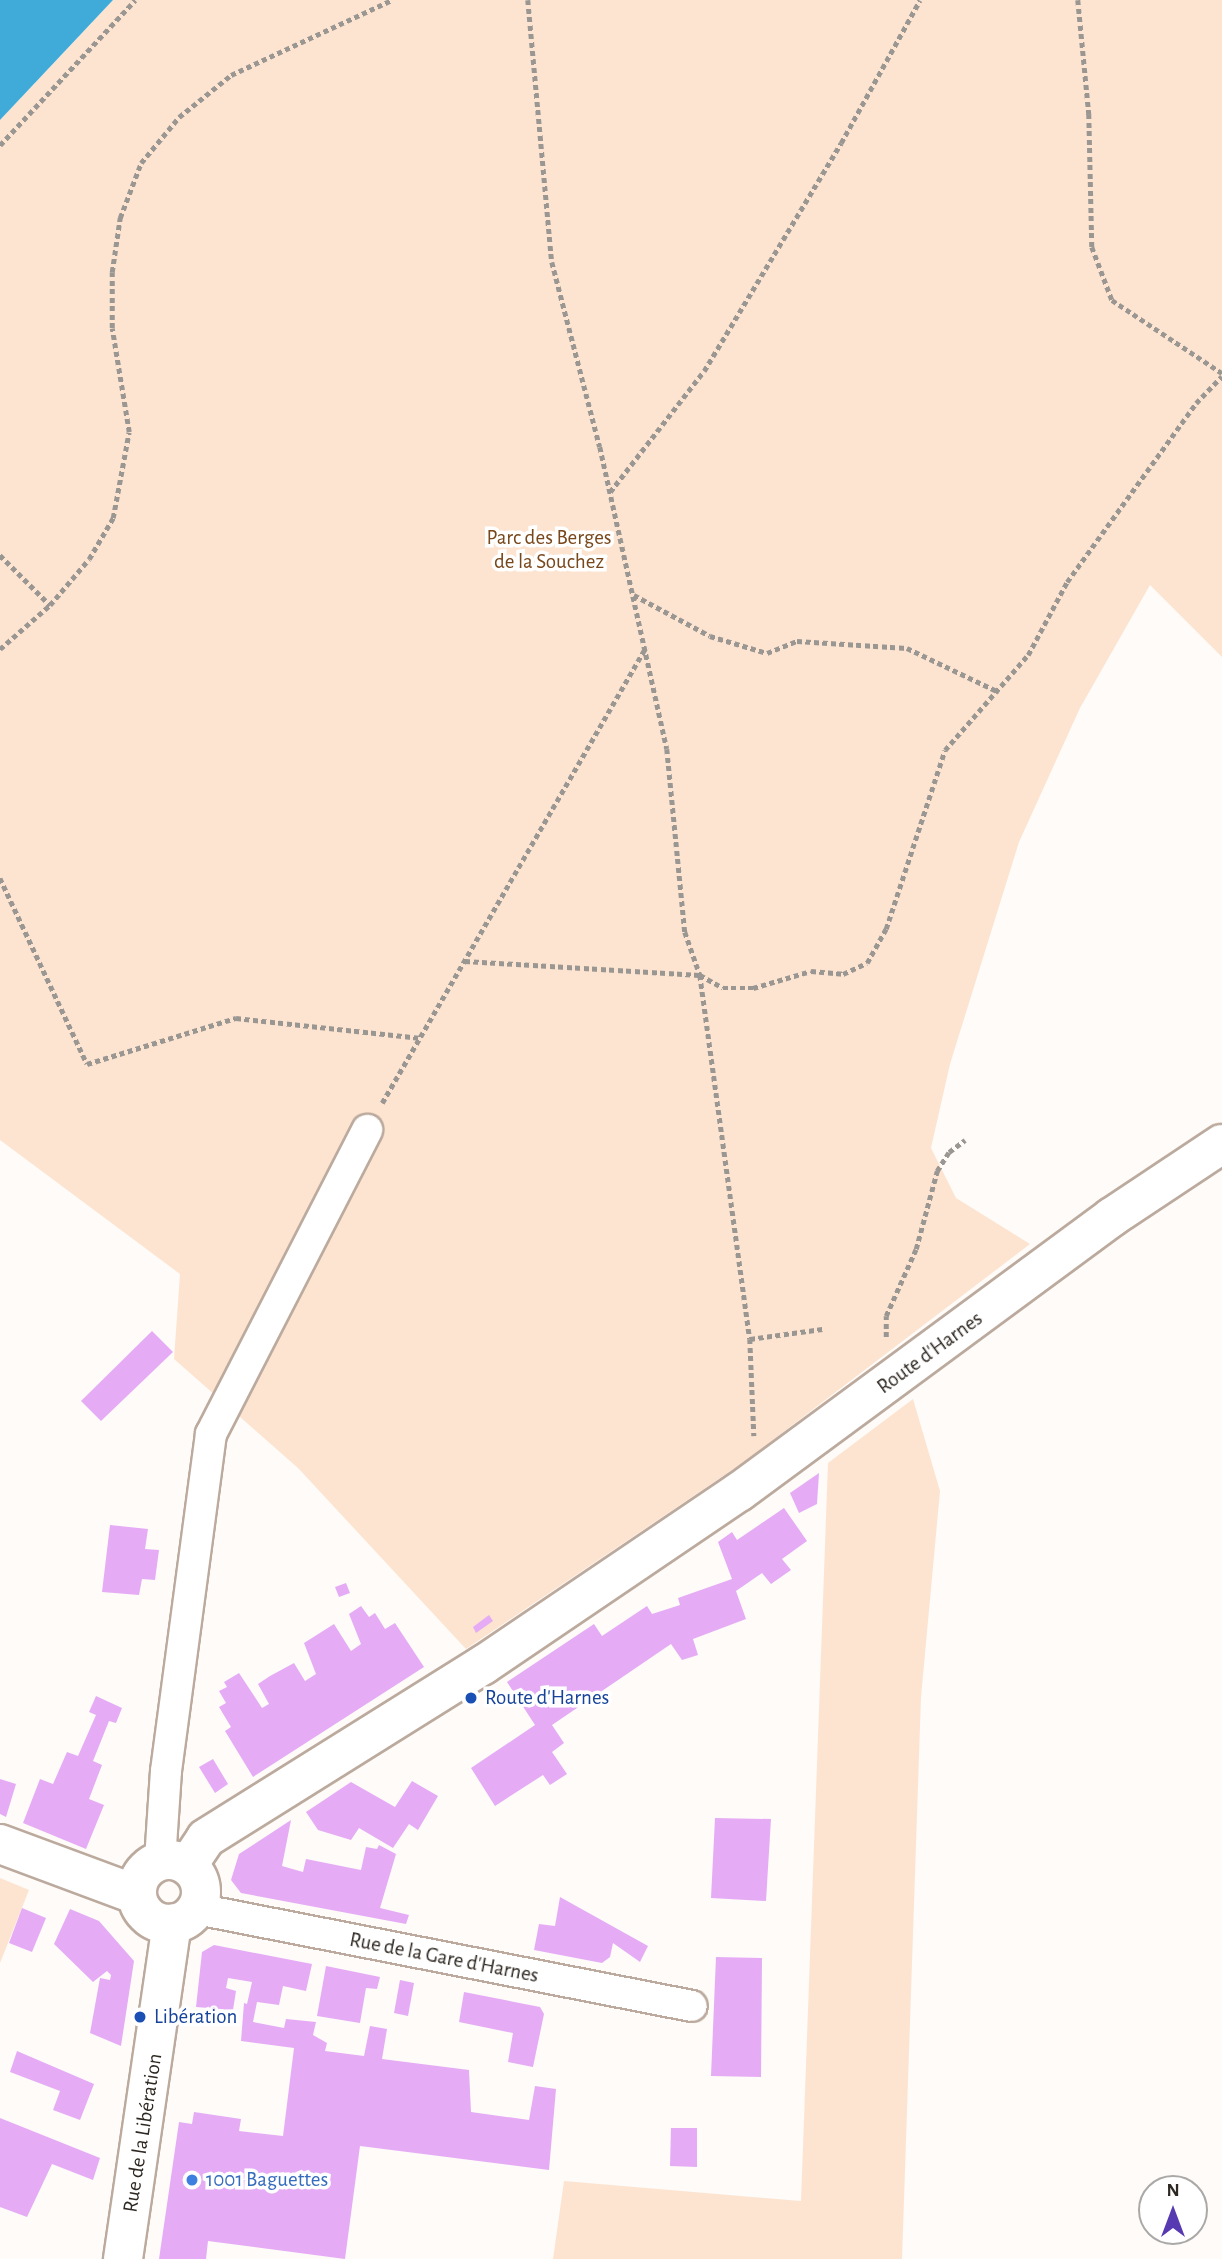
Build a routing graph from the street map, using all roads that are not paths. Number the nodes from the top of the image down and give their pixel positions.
1 (367, 1130) road end
2 (1222, 1144) edge
3 (0, 1844) edge
4 (174, 1863) junction
5 (136, 1895) junction
6 (185, 1917) junction
7 (692, 2006) dead end
8 (123, 2259) edge

1 - 4 street
2 - 4 main road, Route d'Harnes
3 - 5 main road
4 - 5 main road
4 - 6 main road
5 - 6 main road
6 - 7 street, Rue de la Gare d'Harnes
6 - 8 main road, Rue de la Libération

